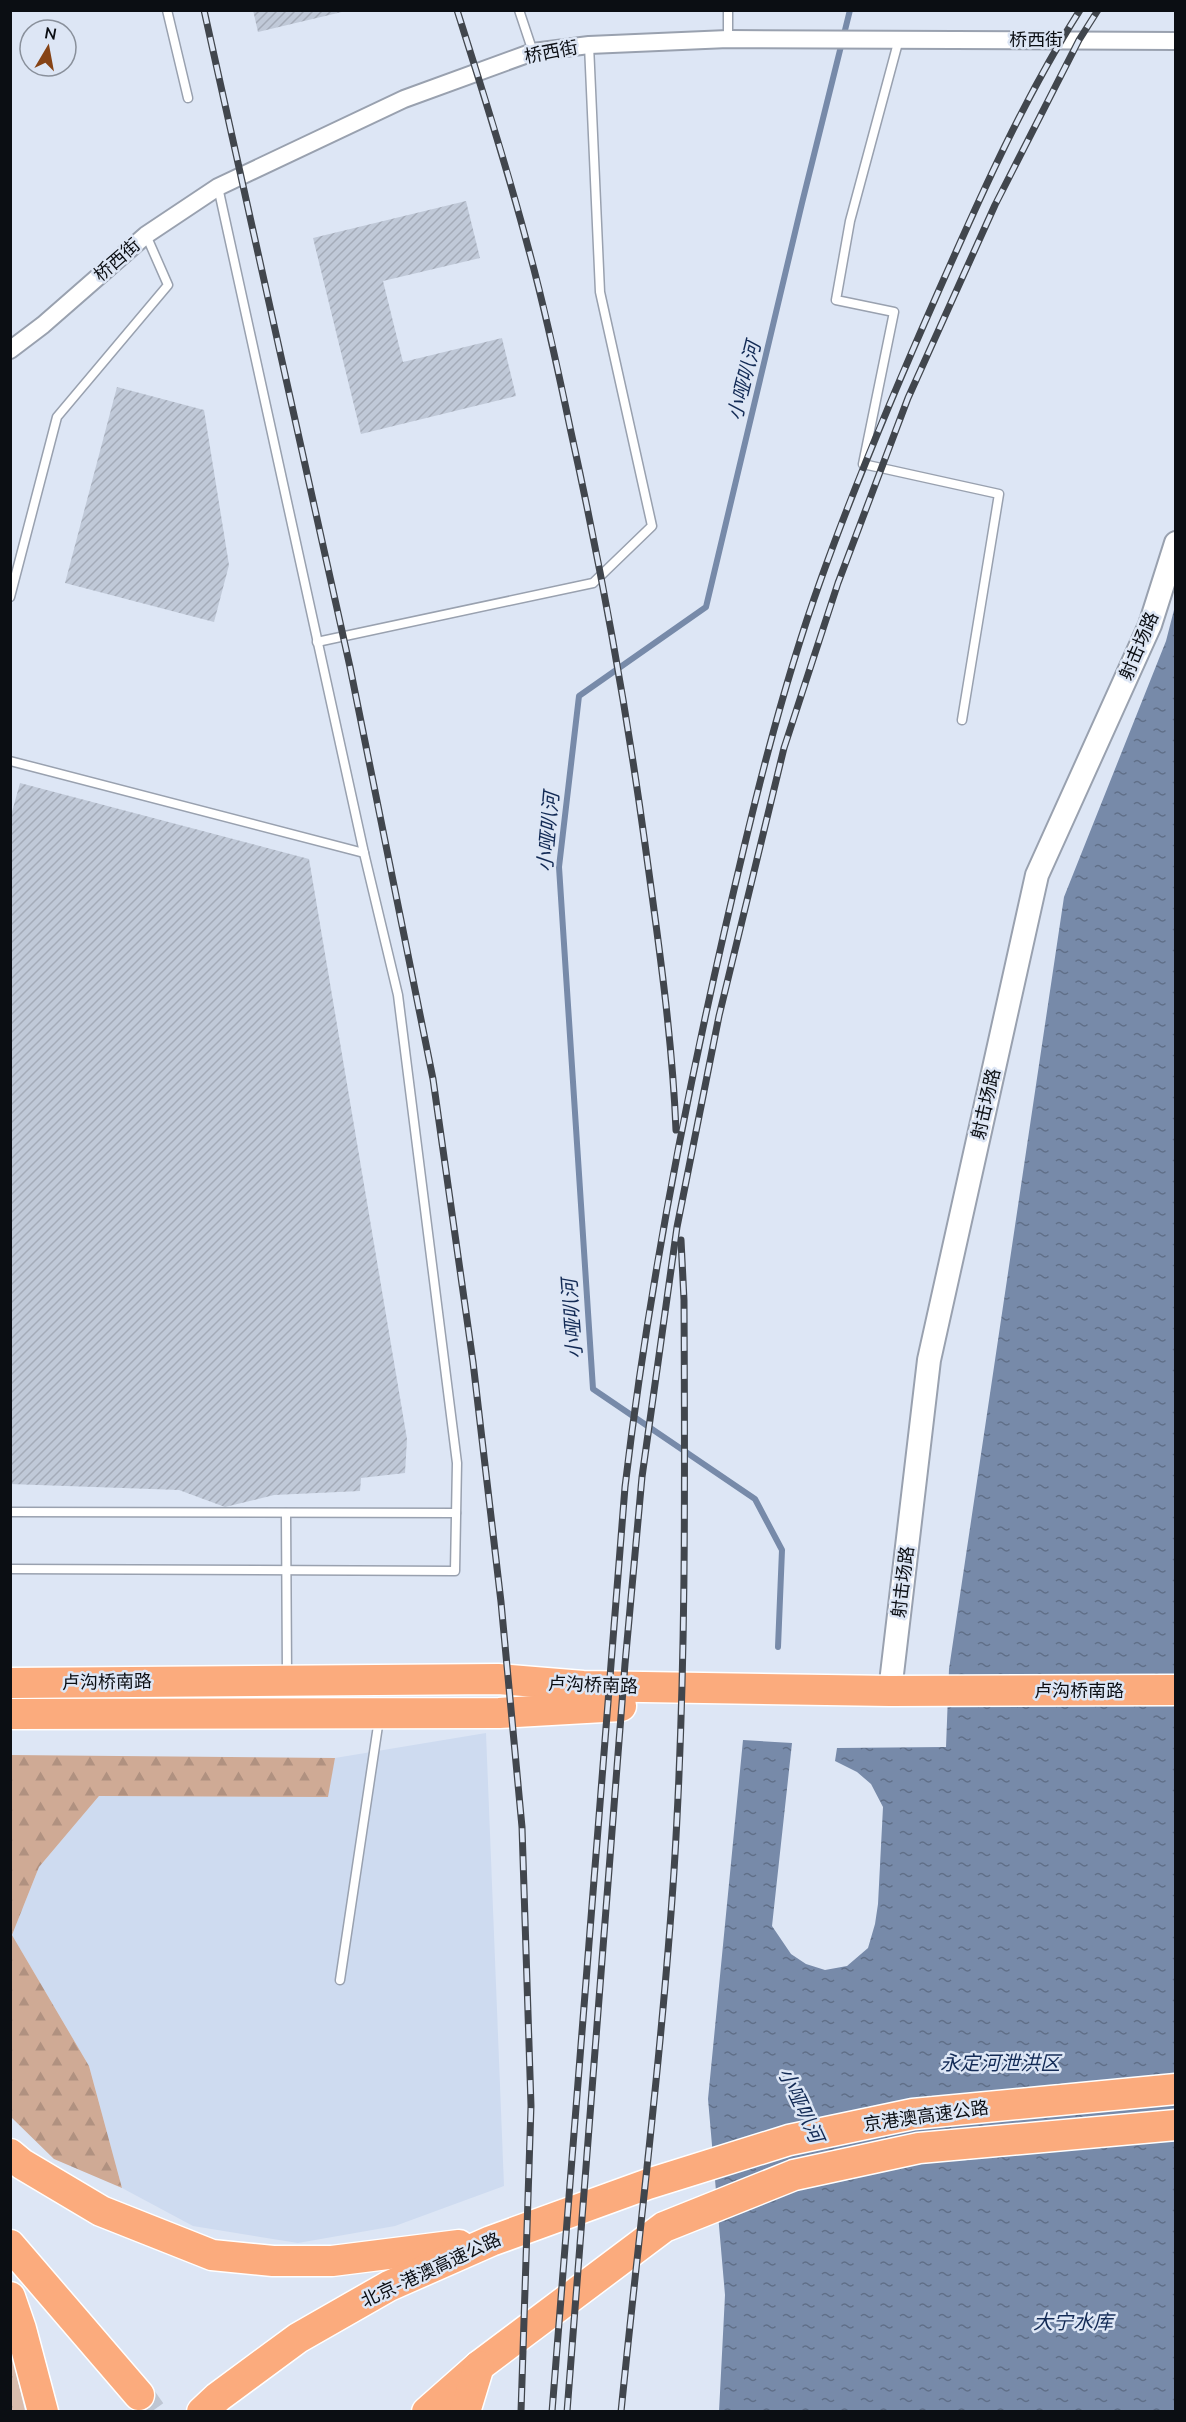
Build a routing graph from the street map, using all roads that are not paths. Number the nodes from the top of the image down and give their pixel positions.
1 (167, 10) edge
2 (519, 10) edge
3 (728, 10) edge
4 (728, 39) junction
5 (898, 39) junction
6 (1176, 41) edge
7 (589, 45) junction
8 (533, 52) junction
9 (188, 98) dead end
10 (218, 187) junction
11 (146, 235) junction
12 (10, 350) edge
13 (1176, 543) edge
14 (10, 597) edge
15 (317, 642) junction
16 (962, 720) dead end
17 (10, 761) edge
18 (364, 853) junction
19 (10, 1512) edge
20 (285, 1513) junction
21 (456, 1513) junction
22 (10, 1569) edge
23 (287, 1570) junction
24 (286, 1681) junction
25 (10, 1683) edge
26 (1176, 1690) edge
27 (890, 1691) junction
28 (927, 1697) junction
29 (1176, 1703) edge
30 (380, 1713) junction
31 (10, 1714) edge
32 (340, 1980) dead end
33 (1176, 2089) edge
34 (1176, 2125) edge
35 (10, 2154) edge
36 (648, 2184) joint
37 (492, 2241) junction
38 (10, 2245) edge
39 (10, 2297) edge
40 (479, 2366) junction
41 (138, 2396) tunnel mouth
42 (43, 2412) edge
43 (202, 2412) edge
44 (427, 2412) edge
45 (465, 2412) edge

1 - 9 lane
2 - 8 lane
3 - 4 lane
4 - 5 street, 桥西街
4 - 7 street, 桥西街
5 - 6 street, 桥西街
5 - 16 lane
7 - 8 street, 桥西街
7 - 15 lane
8 - 10 street, 桥西街
10 - 11 street, 桥西街
10 - 15 lane
11 - 12 street, 桥西街
11 - 14 lane
13 - 27 street, 射击场路
15 - 18 lane
17 - 18 lane
18 - 21 lane
19 - 20 lane
20 - 21 lane
20 - 23 lane
21 - 23 lane
22 - 23 lane
23 - 24 lane
24 - 25 highway, 卢沟桥南路
24 - 27 highway, 卢沟桥南路
26 - 28 highway, 卢沟桥南路
27 - 28 highway, 卢沟桥南路
28 - 29 highway, 卢沟桥南路
28 - 30 highway, 卢沟桥南路
30 - 31 highway, 卢沟桥南路
30 - 32 lane
33 - 36 highway, 京港澳高速公路
34 - 40 highway, 京港澳高速公路
35 - 37 highway
36 - 37 highway, 北京-港澳高速公路
37 - 43 highway, 北京-港澳高速公路
38 - 41 highway
39 - 42 highway
40 - 44 highway
40 - 45 highway

